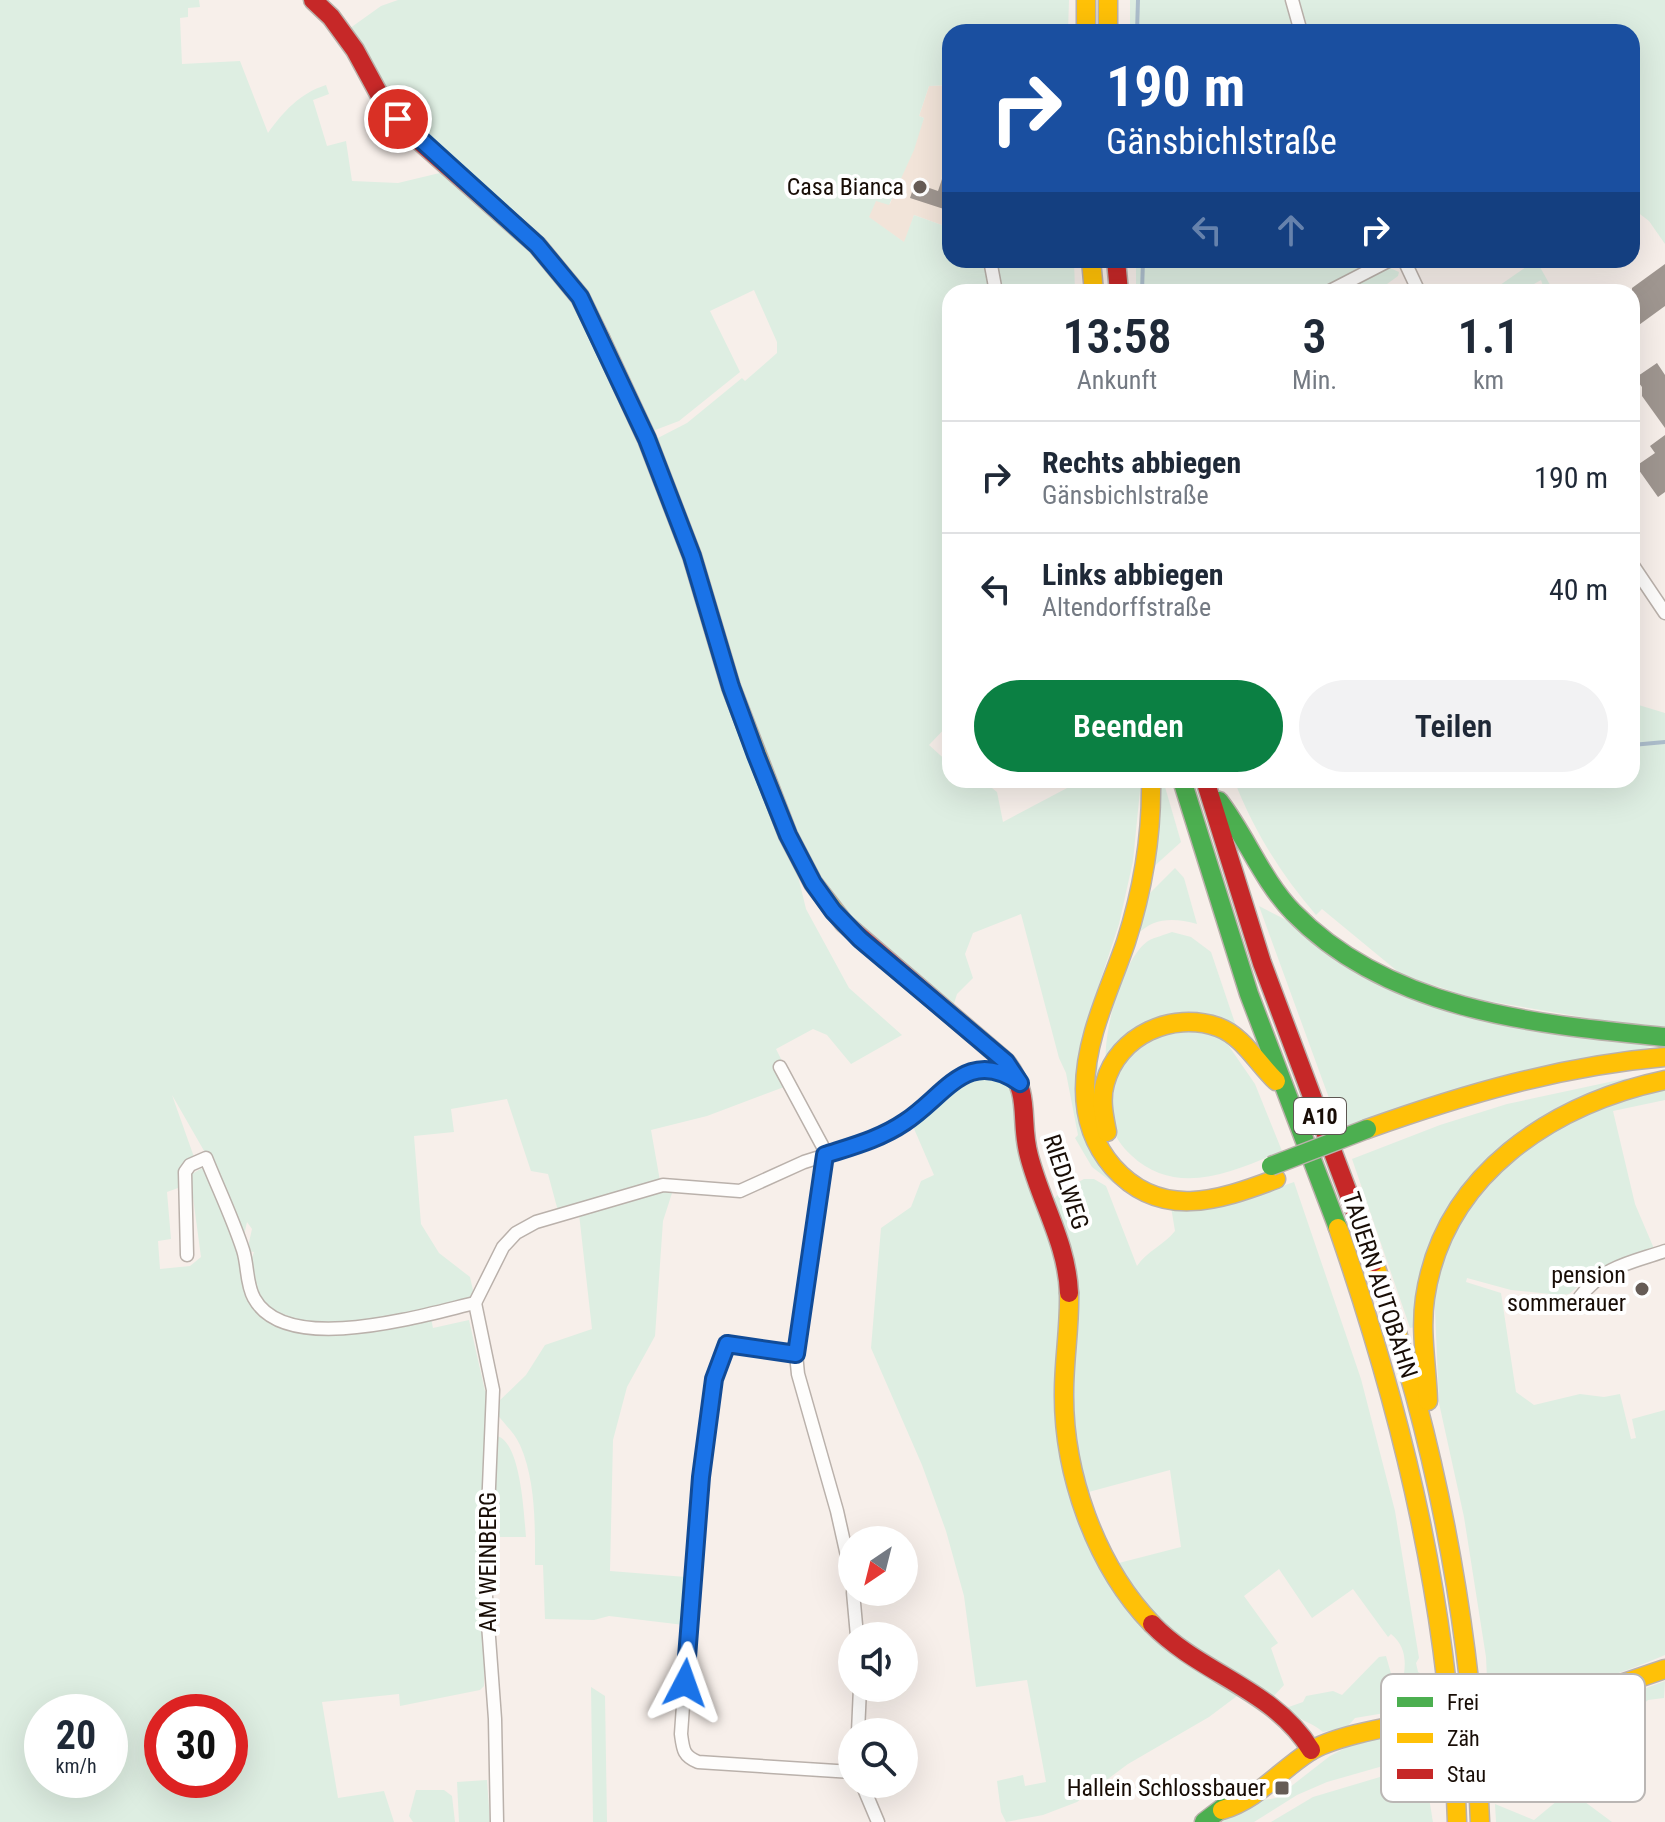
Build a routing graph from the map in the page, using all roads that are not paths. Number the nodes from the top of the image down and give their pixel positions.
1 (313, 0) edge
2 (1086, 0) edge
3 (1108, 0) edge
4 (1292, 0) edge
5 (1086, 24) edge
6 (1108, 24) edge
7 (1299, 24) edge
8 (1374, 268) edge
9 (1344, 284) edge
10 (1640, 576) edge
11 (1665, 613) edge
12 (1151, 788) edge
13 (1184, 788) edge
14 (1208, 788) edge
15 (1210, 788) edge
16 (1665, 1037) edge
17 (1665, 1057) edge
18 (780, 1067) dead end
19 (1665, 1068) edge
20 (1665, 1080) edge
21 (1020, 1083) junction
22 (1284, 1088) junction
23 (1370, 1136) junction
24 (825, 1155) junction
25 (1273, 1172) junction
26 (1665, 1251) edge
27 (187, 1255) dead end
28 (1580, 1297) dead end
29 (475, 1303) junction
30 (796, 1354) junction
31 (1429, 1447) junction
32 (840, 1526) edge
33 (1665, 1669) edge
34 (1445, 1674) edge
35 (1468, 1674) edge
36 (1645, 1676) edge
37 (1381, 1728) edge
38 (1311, 1750) junction
39 (838, 1771) edge
40 (868, 1798) edge
41 (497, 1822) edge
42 (878, 1822) edge
43 (1204, 1822) edge

1 - 21 main road
2 - 5 main road
3 - 6 main road
4 - 7 street
8 - 9 street
10 - 11 street
12 - 25 main road
13 - 22 main road, TAUERN AUTOBAHN / A10
14 - 31 main road, TAUERN AUTOBAHN / A10
15 - 16 main road
17 - 23 main road
18 - 24 street
19 - 23 main road
20 - 31 main road
21 - 24 street
21 - 38 main road, RIEDLWEG
22 - 25 main road
22 - 34 main road, TAUERN AUTOBAHN / A10
23 - 25 main road
24 - 29 street
24 - 30 street
26 - 28 street
27 - 29 street
29 - 41 street, AM WEINBERG
30 - 32 street
30 - 39 street
31 - 35 main road, TAUERN AUTOBAHN / A10
33 - 36 main road, bridge
37 - 38 main road, bridge
38 - 43 main road
40 - 42 street

